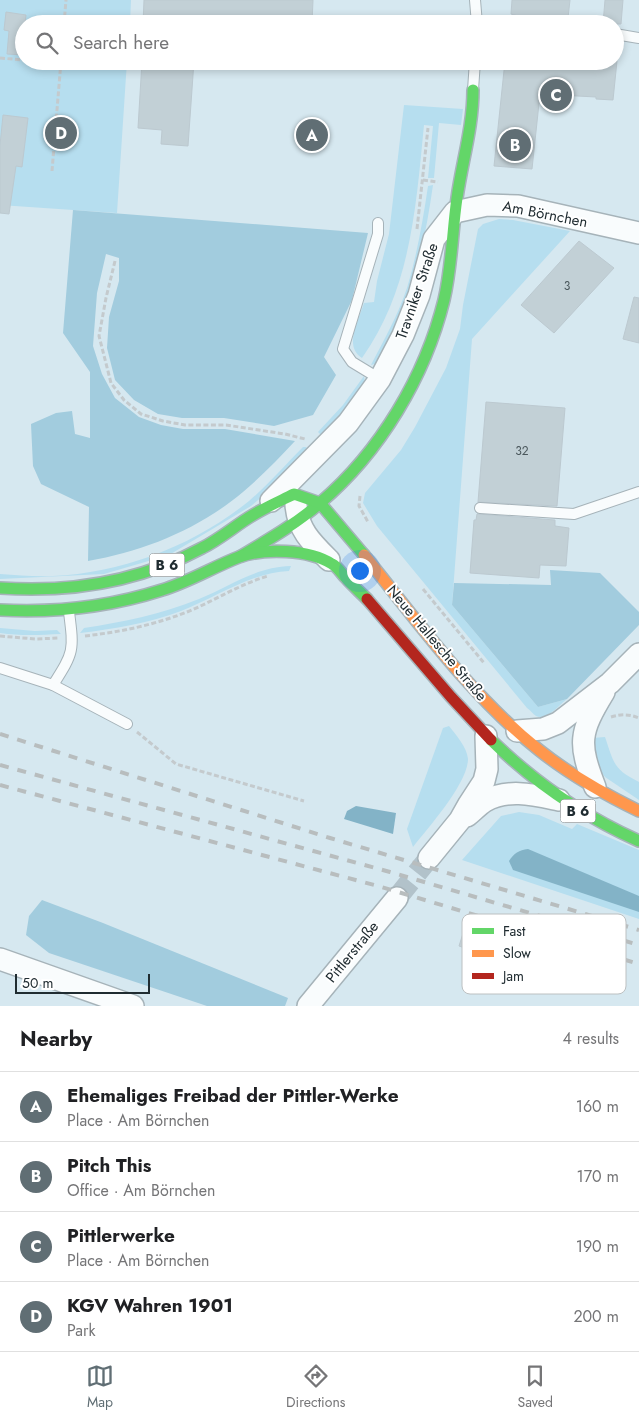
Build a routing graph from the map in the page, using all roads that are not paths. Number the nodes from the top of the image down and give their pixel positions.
1 (475, 0) edge
2 (476, 15) edge
3 (624, 36) edge
4 (639, 38) edge
5 (474, 70) edge
6 (473, 90) joint
7 (455, 212) junction
8 (378, 223) dead end
9 (639, 233) edge
10 (380, 379) junction
11 (304, 469) junction
12 (639, 492) edge
13 (294, 494) junction
14 (320, 503) junction
15 (480, 508) dead end
16 (262, 509) junction
17 (297, 520) junction
18 (241, 556) junction
19 (333, 564) junction
20 (0, 588) edge
21 (69, 609) junction
22 (0, 610) edge
23 (639, 654) edge
24 (0, 668) edge
25 (610, 683) junction
26 (53, 685) junction
27 (127, 724) road end
28 (517, 731) junction
29 (486, 736) junction
30 (595, 788) junction
31 (563, 801) junction
32 (639, 811) edge
33 (460, 820) junction
34 (639, 840) edge
35 (430, 858) tunnel mouth
36 (396, 898) tunnel mouth
37 (0, 959) edge
38 (123, 1005) edge
39 (308, 1006) edge

1 - 2 lane
3 - 4 lane
5 - 6 lane
6 - 7 main road
7 - 9 street, Am Börnchen
7 - 10 street, Travniker Straße
7 - 14 main road, Travniker Straße
8 - 10 lane
10 - 11 street, Travniker Straße
11 - 13 street
11 - 16 street, Travniker Straße
12 - 15 lane
13 - 14 main road, Neue Hallesche Straße / B 6
13 - 16 main road, B 6
13 - 17 street
14 - 17 main road, Travniker Straße
14 - 28 main road, Neue Hallesche Straße / B 6
16 - 20 main road, Travniker Straße / B 6
17 - 18 main road, Travniker Straße
17 - 19 street
18 - 19 main road, B 6
18 - 21 main road, Travniker Straße / B 6
19 - 29 main road, Neue Hallesche Straße / B 6
21 - 22 main road, Travniker Straße / B 6
21 - 26 lane
23 - 25 street
24 - 26 lane
25 - 28 street
25 - 30 street
26 - 27 lane
28 - 30 main road, Neue Hallesche Straße / B 6
29 - 31 main road, Neue Hallesche Straße / B 6
29 - 33 street
30 - 32 main road, Neue Hallesche Straße / B 6
31 - 33 street
31 - 34 main road, Neue Hallesche Straße / B 6
33 - 35 street
36 - 39 street, Pittlerstraße
37 - 38 street

